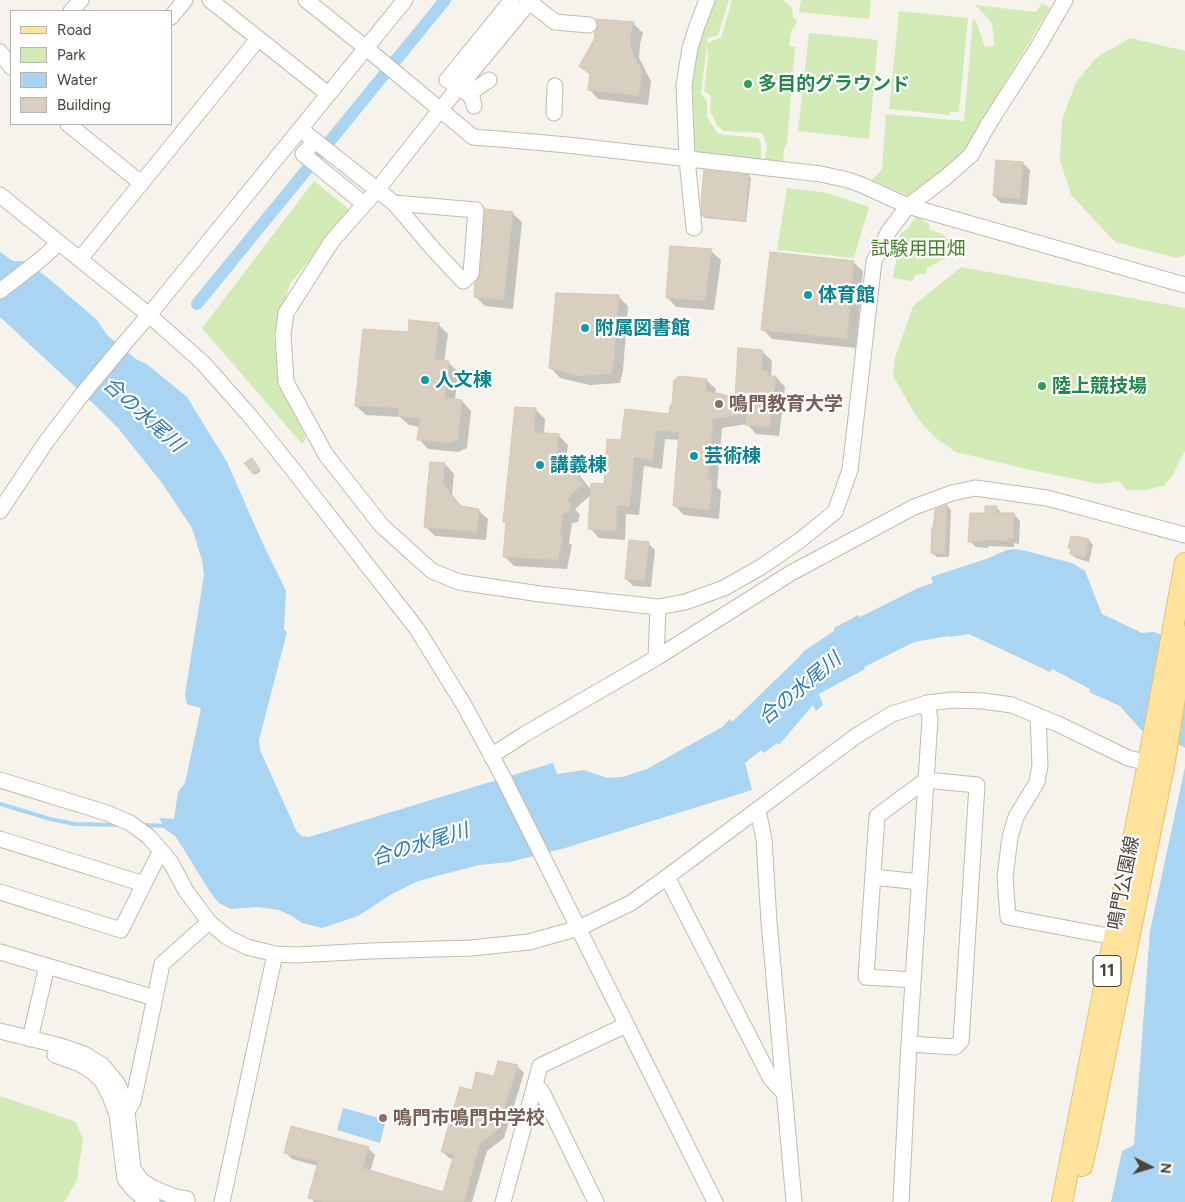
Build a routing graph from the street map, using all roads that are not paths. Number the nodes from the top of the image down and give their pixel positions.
1 (81, 0) edge
2 (186, 0) edge
3 (210, 0) edge
4 (306, 0) edge
5 (404, 0) edge
6 (512, 0) edge
7 (707, 0) edge
8 (529, 1) edge
9 (1060, 2) edge
10 (73, 10) edge
11 (172, 17) edge
12 (588, 25) dead end
13 (258, 39) junction
14 (0, 52) edge
15 (372, 53) junction
16 (10, 66) edge
17 (489, 80) dead end
18 (555, 86) dead end
19 (328, 94) junction
20 (468, 96) junction
21 (440, 110) junction
22 (554, 113) dead end
23 (77, 126) edge
24 (300, 129) junction
25 (316, 142) junction
26 (687, 159) junction
27 (141, 183) junction
28 (377, 190) junction
29 (0, 195) edge
30 (394, 203) junction
31 (364, 204) junction
32 (908, 206) junction
33 (694, 228) dead end
34 (59, 243) junction
35 (80, 259) junction
36 (1185, 285) edge
37 (0, 291) edge
38 (149, 315) junction
39 (0, 512) edge
40 (1185, 535) edge
41 (1185, 563) edge
42 (658, 607) junction
43 (1180, 636) edge
44 (656, 658) junction
45 (927, 703) junction
46 (1038, 716) junction
47 (491, 756) junction
48 (1156, 764) junction
49 (0, 780) edge
50 (926, 780) junction
51 (758, 810) junction
52 (0, 839) edge
53 (163, 852) junction
54 (668, 877) junction
55 (873, 877) junction
56 (920, 882) junction
57 (144, 884) junction
58 (0, 892) edge
59 (209, 922) junction
60 (578, 928) junction
61 (1121, 939) junction
62 (0, 952) edge
63 (275, 954) junction
64 (47, 966) junction
65 (913, 980) junction
66 (155, 998) junction
67 (626, 1025) junction
68 (0, 1031) edge
69 (30, 1039) junction
70 (0, 1042) edge
71 (909, 1044) junction
72 (535, 1086) junction
73 (784, 1093) junction
74 (122, 1113) junction
75 (152, 1202) edge
76 (187, 1202) edge
77 (222, 1202) edge
78 (503, 1202) edge
79 (596, 1202) edge
80 (714, 1202) edge
81 (794, 1202) edge
82 (900, 1202) edge
83 (1062, 1202) edge
84 (1073, 1202) edge

1 - 10 street
2 - 11 street
3 - 13 street
4 - 15 street
5 - 15 street
6 - 20 street
7 - 26 street
8 - 12 street
8 - 20 street
9 - 32 street
13 - 19 street
13 - 27 street
14 - 16 street
15 - 19 street
15 - 21 street
17 - 20 street
18 - 22 street
19 - 24 street
20 - 21 street
21 - 26 street
21 - 28 street
23 - 27 street
24 - 25 street
24 - 38 street
25 - 28 street
25 - 31 street
26 - 32 street
26 - 33 street
27 - 35 street
28 - 30 street
28 - 31 street
29 - 34 street
30 - 30 street
31 - 42 street
32 - 36 street
32 - 42 street
34 - 35 street
34 - 37 street
35 - 38 street
38 - 39 street
38 - 47 street
40 - 44 street
41 - 43 main road, 鳴門公園線 / 11
42 - 44 street
43 - 48 main road, 鳴門公園線 / 11
44 - 47 street
45 - 46 street
45 - 50 street
45 - 51 street
46 - 48 street
46 - 61 street
47 - 60 street
48 - 61 main road, 鳴門公園線 / 11
49 - 53 street
50 - 55 street
50 - 56 street
50 - 71 street
51 - 54 street
51 - 73 street
52 - 57 street
53 - 57 street
53 - 59 street
54 - 60 street
54 - 73 street
55 - 56 street
55 - 65 street
56 - 65 street
57 - 58 street
59 - 63 street
59 - 66 street
60 - 63 street
60 - 67 street
61 - 83 main road, 鳴門公園線 / 11
61 - 84 main road, 鳴門公園線 / 11
62 - 64 street
63 - 77 street
64 - 66 street
64 - 69 street
65 - 71 street
66 - 74 street
67 - 72 street
67 - 80 street
68 - 69 street
69 - 74 street
70 - 74 street
71 - 82 street
72 - 78 street
72 - 79 street
73 - 81 street
74 - 75 street
74 - 76 street

